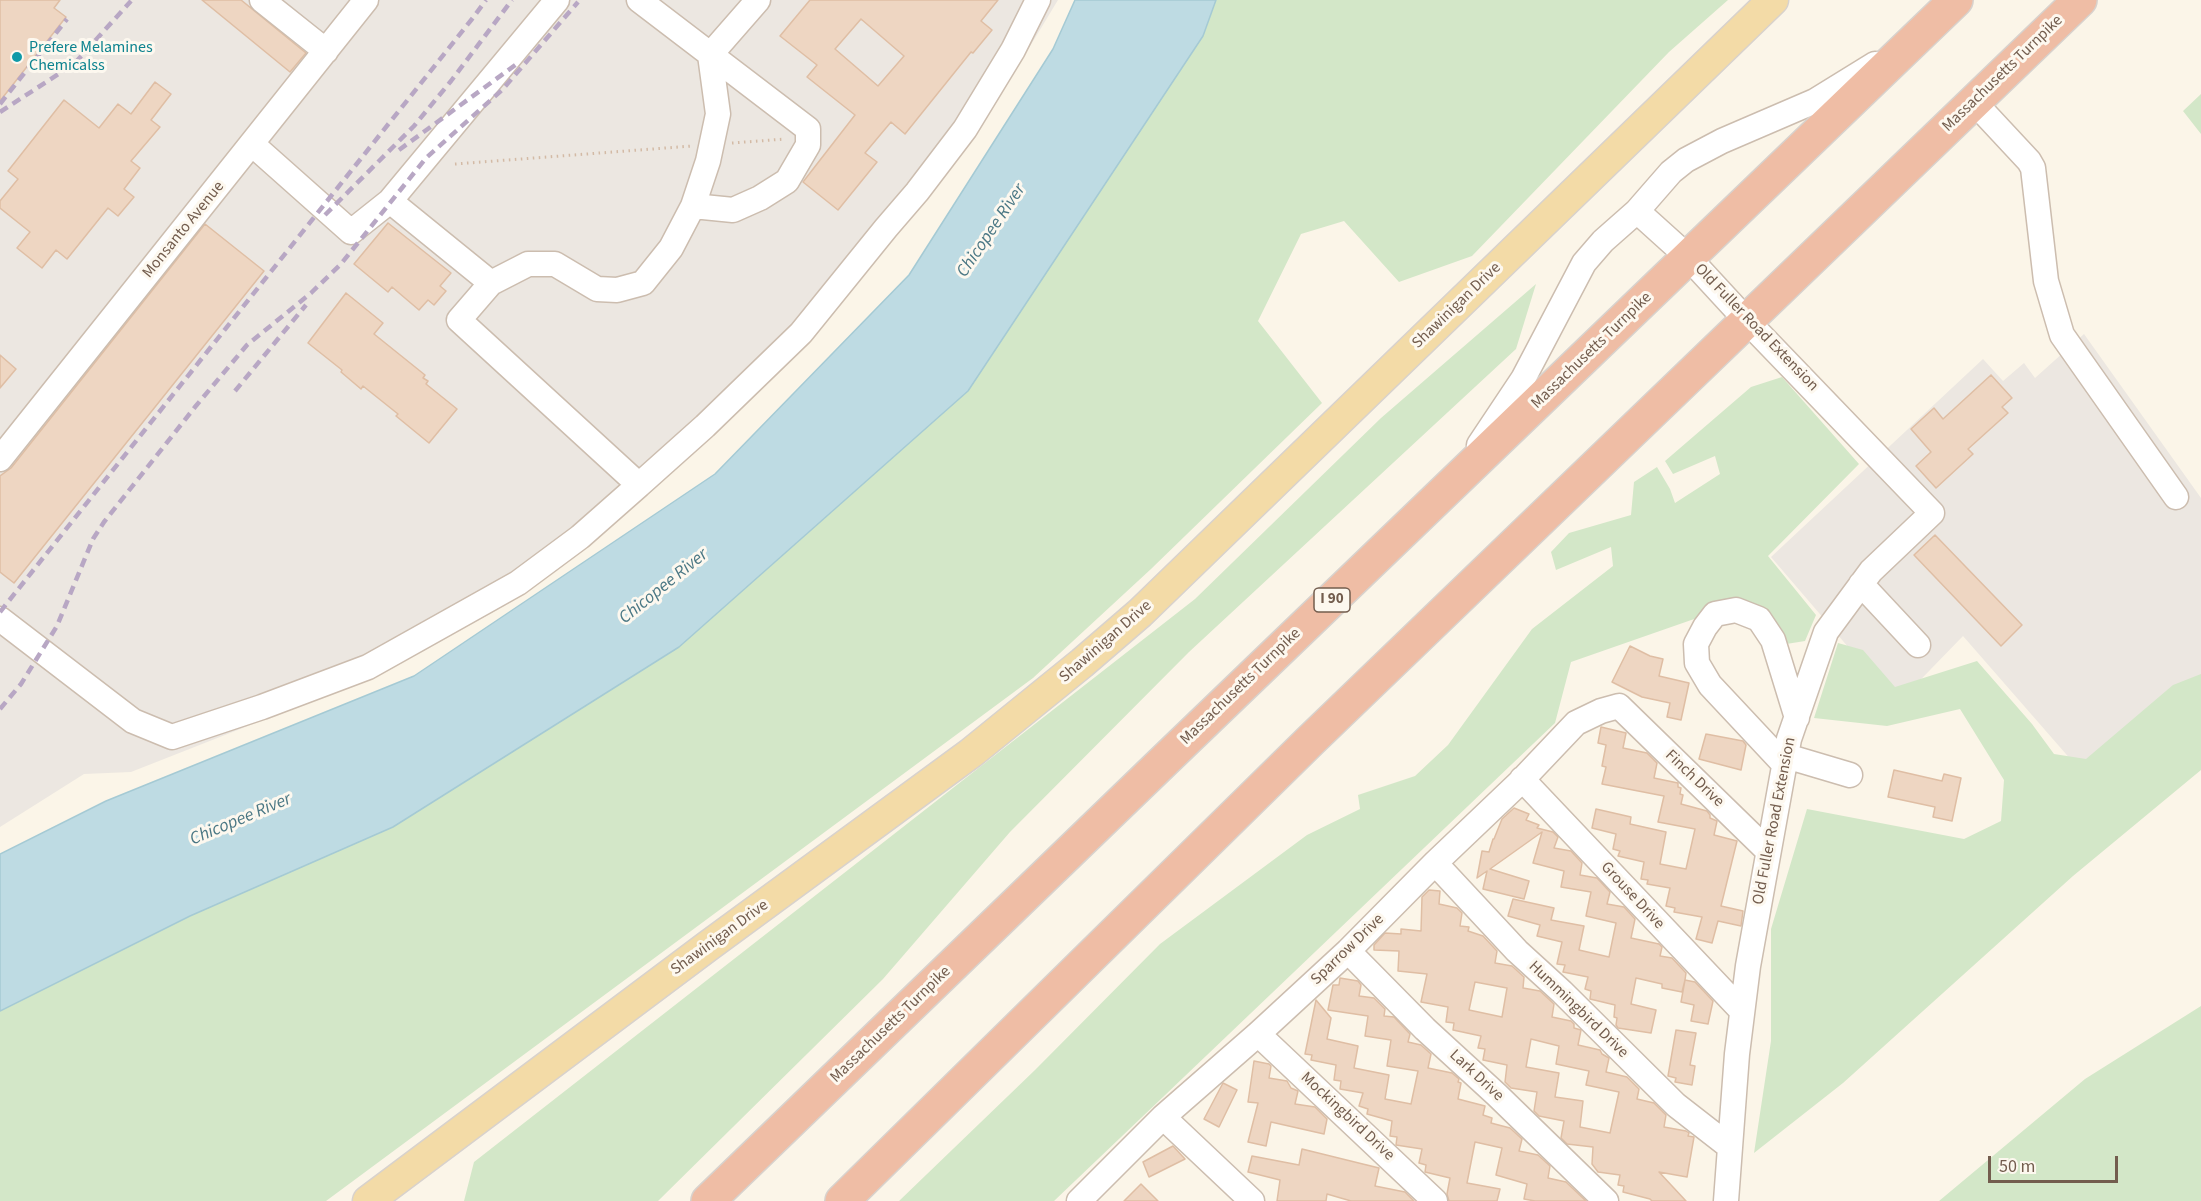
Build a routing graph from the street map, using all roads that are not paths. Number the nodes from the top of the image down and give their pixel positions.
1 (262, 0) edge
2 (366, 0) edge
3 (557, 0) edge
4 (639, 0) edge
5 (758, 0) edge
6 (1038, 0) edge
7 (1773, 0) edge
8 (1956, 0) edge
9 (2080, 0) edge
10 (1920, 35) junction
11 (326, 51) junction
12 (710, 55) junction
13 (1974, 102) junction
14 (252, 144) junction
15 (390, 201) junction
16 (693, 206) junction
17 (1637, 211) junction
18 (1688, 257) junction
19 (491, 283) junction
20 (1747, 321) junction
21 (0, 459) edge
22 (1466, 471) junction
23 (639, 485) junction
24 (2176, 497) dead end
25 (1861, 584) junction
26 (0, 619) edge
27 (1918, 645) dead end
28 (1619, 706) joint
29 (1797, 718) junction
30 (1785, 760) junction
31 (1850, 775) dead end
32 (1522, 779) junction
33 (1768, 851) junction
34 (1435, 863) junction
35 (1348, 951) junction
36 (1742, 1011) junction
37 (1258, 1034) junction
38 (1163, 1118) junction
39 (1730, 1147) junction
40 (368, 1201) edge
41 (708, 1201) edge
42 (842, 1201) edge
43 (1079, 1201) edge
44 (1252, 1201) edge
45 (1435, 1201) edge
46 (1606, 1201) edge
47 (1726, 1201) edge

1 - 11 street
2 - 11 street, Monsanto Avenue
3 - 15 street
4 - 12 street
5 - 12 street
6 - 23 street
7 - 40 main road, Shawinigan Drive
8 - 10 highway, Massachusetts Turnpike / I 90
9 - 13 highway, Massachusetts Turnpike
10 - 17 street
10 - 18 highway, Massachusetts Turnpike / I 90
11 - 14 street, Monsanto Avenue
12 - 16 street
12 - 16 street
13 - 20 highway, Massachusetts Turnpike
13 - 24 street
14 - 15 street
14 - 21 street, Monsanto Avenue
15 - 19 street
16 - 19 street
17 - 18 street, Old Fuller Road Extension
17 - 22 street
18 - 20 street, Old Fuller Road Extension
18 - 22 highway, Massachusetts Turnpike / I 90
19 - 23 street
20 - 25 street, Old Fuller Road Extension
20 - 42 highway, Massachusetts Turnpike
22 - 41 highway, Massachusetts Turnpike / I 90
23 - 26 street
25 - 27 street
25 - 29 street, Old Fuller Road Extension
28 - 32 street, Sparrow Drive
28 - 33 street, Finch Drive
29 - 30 street, Old Fuller Road Extension
29 - 30 street
30 - 31 street
30 - 33 street, Old Fuller Road Extension
32 - 34 street, Sparrow Drive
32 - 36 street, Grouse Drive
33 - 36 street, Old Fuller Road Extension
34 - 35 street, Sparrow Drive
34 - 39 street, Hummingbird Drive
35 - 37 street, Sparrow Drive
35 - 46 street, Lark Drive
36 - 39 street, Old Fuller Road Extension
37 - 38 street, Sparrow Drive
37 - 45 street, Mockingbird Drive
38 - 43 street, Sparrow Drive
38 - 44 street
39 - 47 street, Old Fuller Road Extension

